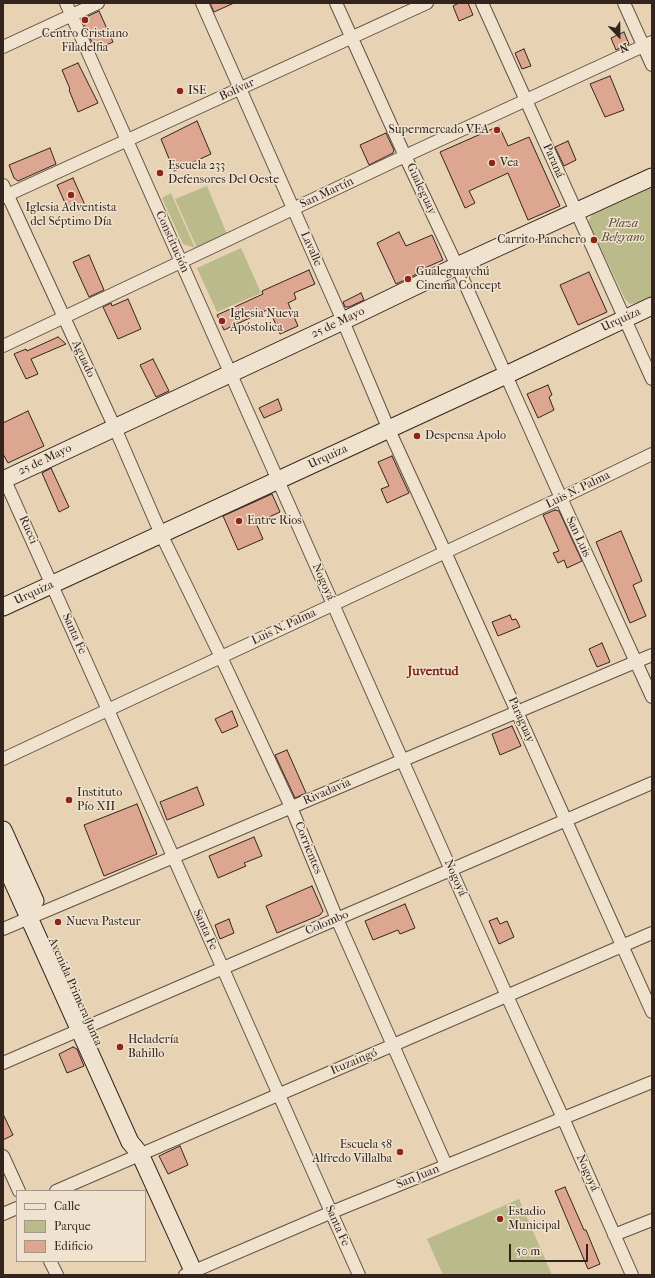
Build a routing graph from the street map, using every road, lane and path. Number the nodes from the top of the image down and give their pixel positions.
1 (66, 3) edge
2 (98, 3) edge
3 (202, 3) edge
4 (336, 3) edge
5 (427, 3) edge
6 (482, 3) edge
7 (624, 3) edge
8 (71, 15) junction
9 (351, 37) junction
10 (648, 44) edge
11 (3, 47) edge
12 (652, 65) edge
13 (240, 88) junction
14 (526, 101) junction
15 (127, 140) junction
16 (405, 156) junction
17 (652, 177) edge
18 (5, 192) edge
19 (293, 209) junction
20 (576, 212) junction
21 (181, 262) junction
22 (457, 266) junction
23 (652, 306) edge
24 (64, 318) junction
25 (625, 318) junction
26 (343, 322) junction
27 (3, 346) edge
28 (230, 374) junction
29 (506, 376) junction
30 (652, 379) edge
31 (115, 428) junction
32 (388, 430) junction
33 (652, 454) edge
34 (3, 478) edge
35 (278, 481) junction
36 (561, 498) junction
37 (161, 534) junction
38 (445, 552) junction
39 (52, 585) junction
40 (333, 604) junction
41 (3, 607) edge
42 (652, 655) edge
43 (221, 657) junction
44 (636, 662) junction
45 (652, 697) edge
46 (108, 710) junction
47 (517, 712) junction
48 (3, 759) edge
49 (402, 761) junction
50 (652, 783) edge
51 (291, 807) junction
52 (566, 820) junction
53 (3, 830) edge
54 (173, 857) junction
55 (3, 860) edge
56 (451, 870) junction
57 (35, 916) junction
58 (337, 919) junction
59 (3, 929) edge
60 (652, 933) edge
61 (622, 946) junction
62 (222, 968) junction
63 (507, 996) junction
64 (652, 1012) edge
65 (85, 1028) junction
66 (393, 1045) junction
67 (3, 1064) edge
68 (652, 1082) edge
69 (278, 1094) junction
70 (563, 1118) junction
71 (140, 1154) junction
72 (3, 1156) edge
73 (446, 1165) junction
74 (19, 1190) edge
75 (58, 1190) edge
76 (16, 1208) edge
77 (332, 1212) junction
78 (3, 1214) edge
79 (652, 1220) edge
80 (614, 1235) junction
81 (50, 1262) edge
82 (191, 1274) edge
83 (57, 1275) edge
84 (359, 1275) edge
85 (632, 1275) edge

1 - 8 street, Constitución
2 - 8 street
3 - 13 street, Lavalle
4 - 9 street, Gualeguay
5 - 9 street, Bolívar
6 - 14 street, Paraná
7 - 10 street
8 - 11 street
8 - 15 street, Constitución
9 - 13 street, Bolívar
9 - 16 street, Gualeguay
10 - 12 street
10 - 14 street, San Martín
13 - 15 street, Bolívar
13 - 19 street, Lavalle
14 - 16 street, San Martín
14 - 20 street, Paraná
15 - 18 street, Bolívar
15 - 21 street, Constitución
16 - 19 street, San Martín
16 - 22 street, Gualeguay
17 - 20 street, 25 de Mayo
18 - 24 street, Aguado
19 - 21 street, San Martín
19 - 26 street, Lavalle
20 - 22 street, 25 de Mayo
20 - 25 street, Paraná
21 - 24 street, San Martín
21 - 28 street, Constitución
22 - 26 street, 25 de Mayo
22 - 29 street, Gualeguay
23 - 25 street, Urquiza
24 - 27 street, San Martín
24 - 31 street, Aguado
25 - 29 street, Urquiza
25 - 30 street, Paraná
26 - 28 street, 25 de Mayo
26 - 32 street, Lavalle
28 - 31 street, 25 de Mayo
28 - 35 street, Constitución
29 - 32 street, Urquiza
29 - 36 street, San Luis
31 - 34 street, 25 de Mayo
31 - 37 street, Aguado
32 - 35 street, Urquiza
32 - 38 street, Paraguay
33 - 36 street, Luis N. Palma
34 - 39 street, Rucci
35 - 37 street, Urquiza
35 - 40 street, Nogoyá
36 - 38 street, Luis N. Palma
36 - 44 street, San Luis
37 - 39 street, Urquiza
37 - 43 street, Corrientes
38 - 40 street, Luis N. Palma
38 - 47 street, Paraguay
39 - 41 street, Urquiza
39 - 46 street, Santa Fe
40 - 43 street, Luis N. Palma
40 - 49 street, Nogoyá
42 - 44 street, Rivadavia
43 - 46 street, Luis N. Palma
43 - 51 street, Corrientes
44 - 45 street, San Luis
44 - 47 street, Rivadavia
46 - 48 street, Luis N. Palma
46 - 54 street, Santa Fe
47 - 49 street, Rivadavia
47 - 52 street, Paraguay
49 - 51 street, Rivadavia
49 - 56 street, Nogoyá
50 - 52 street, Colombo
51 - 54 street, Rivadavia
51 - 58 street, Corrientes
52 - 56 street, Colombo
52 - 61 street, Paraguay
53 - 57 street, Avenida Primera Junta
54 - 57 street, Rivadavia
54 - 62 street, Santa Fe
55 - 57 street, Avenida Primera Junta
56 - 58 street, Colombo
56 - 63 street, Nogoyá
57 - 59 street, Rivadavia
57 - 65 street, Avenida Primera Junta
58 - 62 street, Colombo
58 - 66 street, Corrientes
60 - 61 street, Ituzaingó
61 - 63 street, Ituzaingó
61 - 64 street, Paraguay
62 - 65 street, Colombo
62 - 69 street, Santa Fe
63 - 66 street, Ituzaingó
63 - 70 street, Nogoyá
65 - 67 street, Colombo
65 - 71 street, Avenida Primera Junta
66 - 69 street, Ituzaingó
66 - 73 street, Corrientes
68 - 70 street, San Juan
69 - 71 street, Ituzaingó
69 - 77 street, Santa Fe
70 - 73 street, San Juan
70 - 80 street, Nogoyá
71 - 75 street, Ituzaingó
71 - 82 street, Avenida Primera Junta
72 - 74 street
73 - 77 street, San Juan
76 - 78 street
77 - 82 street, San Juan
77 - 84 street, Santa Fe
79 - 80 street
80 - 85 street, Nogoyá
81 - 83 street

